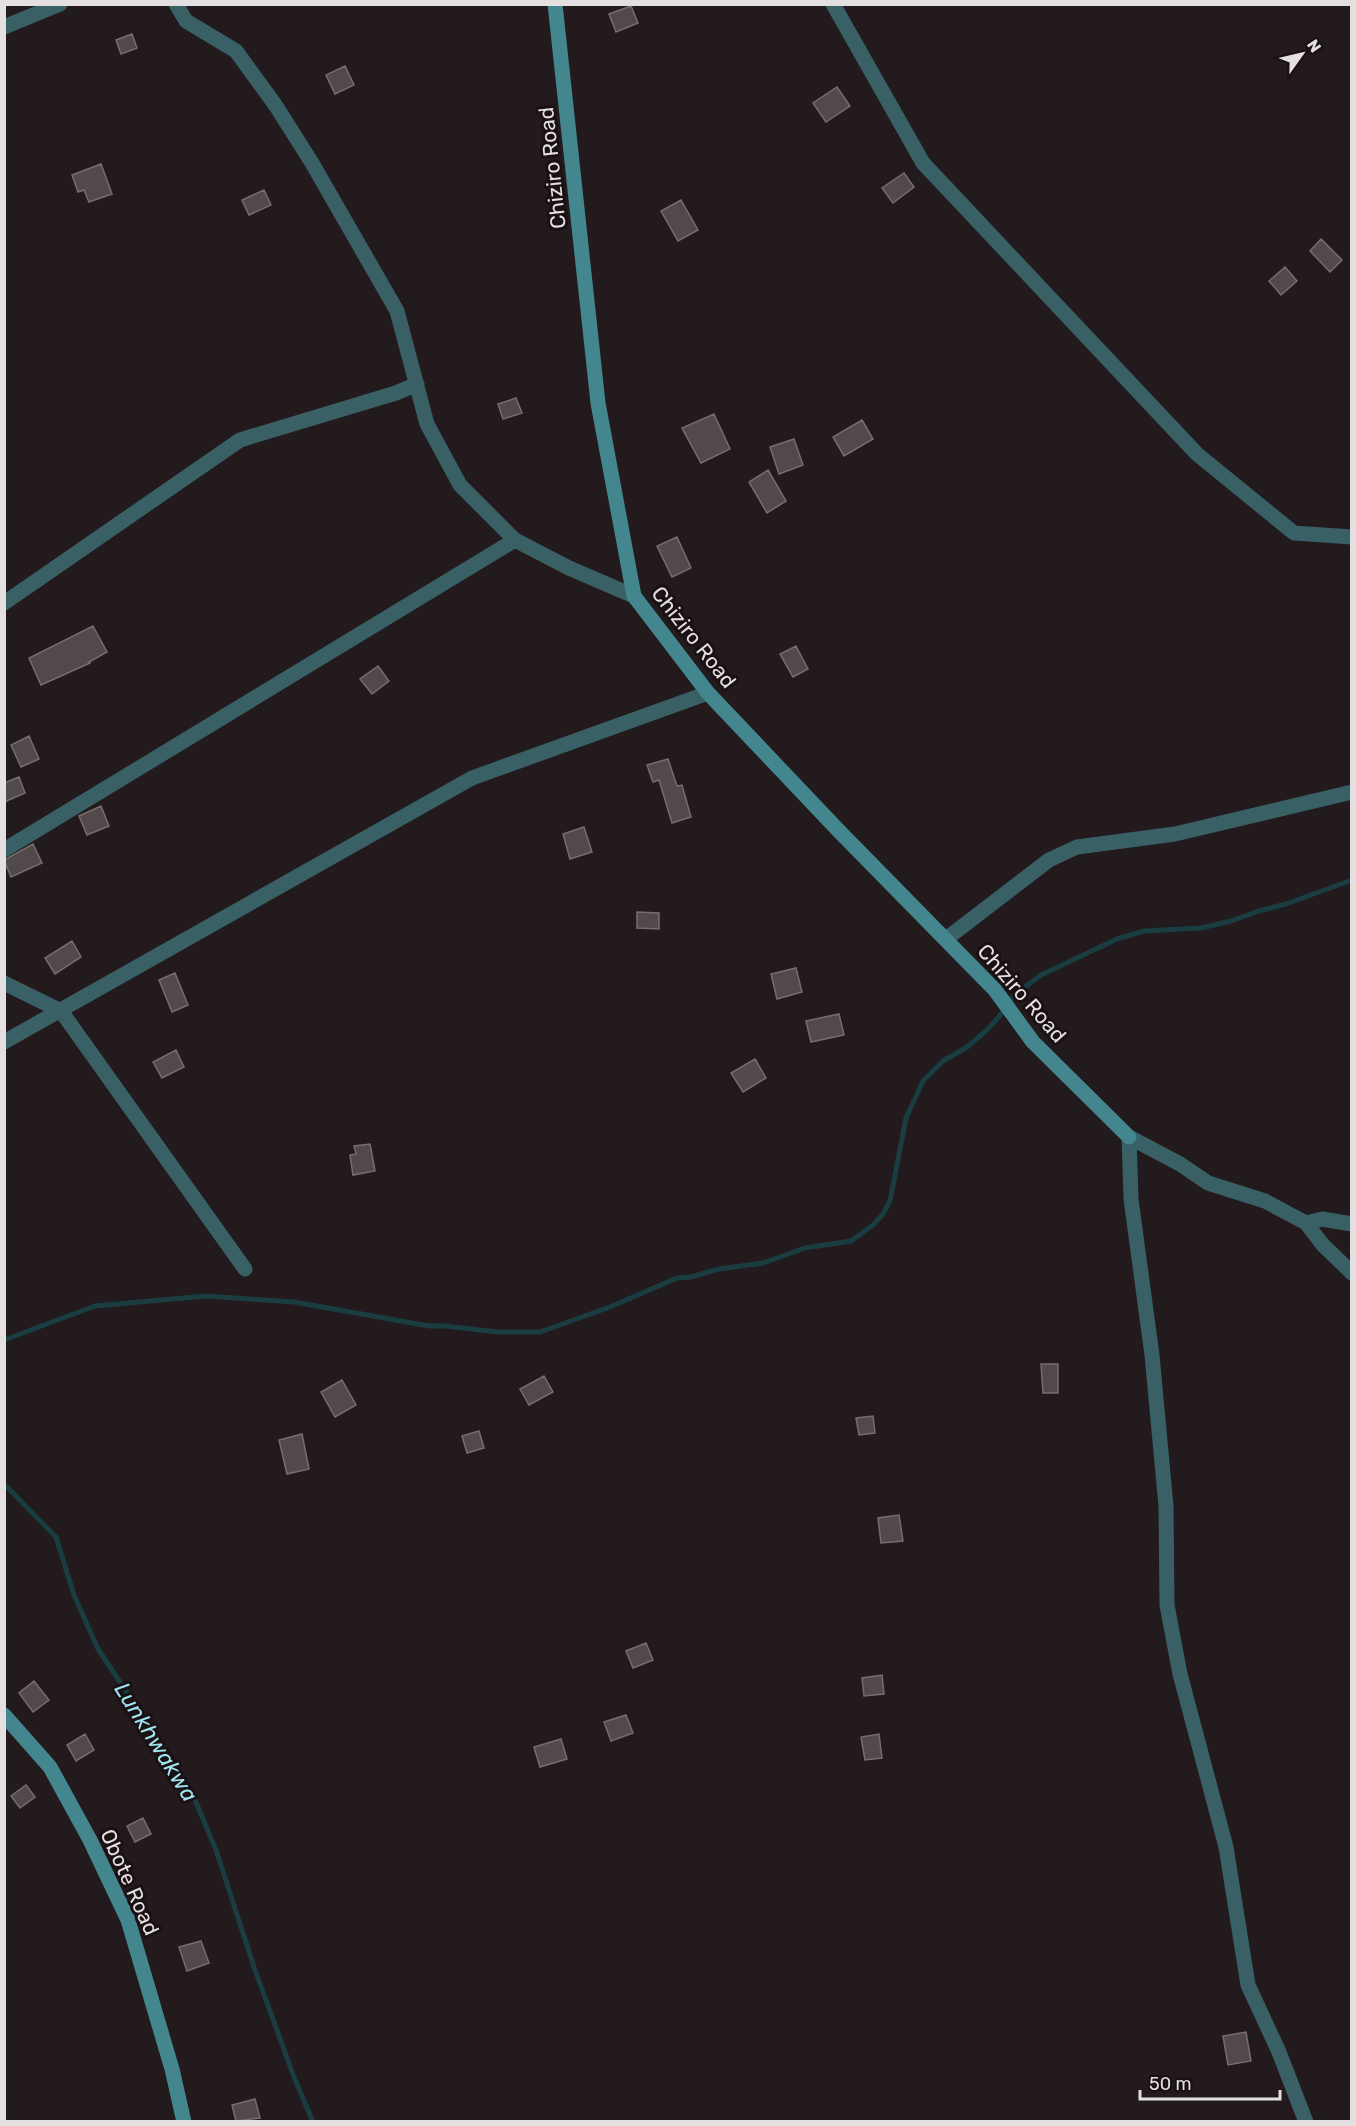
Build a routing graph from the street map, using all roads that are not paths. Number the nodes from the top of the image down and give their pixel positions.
1 (60, 4) edge
2 (176, 4) edge
3 (555, 4) edge
4 (833, 4) edge
5 (4, 27) edge
6 (417, 384) junction
7 (1352, 537) edge
8 (515, 540) junction
9 (634, 596) junction
10 (4, 603) edge
11 (708, 693) junction
12 (1352, 792) edge
13 (4, 850) edge
14 (946, 939) junction
15 (4, 983) edge
16 (61, 1011) junction
17 (4, 1042) edge
18 (1130, 1137) junction
19 (1306, 1223) junction
20 (1352, 1224) edge
21 (245, 1269) dead end
22 (1352, 1273) edge
23 (4, 1715) edge
24 (184, 2121) edge
25 (1306, 2121) edge

1 - 5 street
2 - 6 street
3 - 9 street, Chiziro Road
4 - 7 street
6 - 8 street
6 - 10 street
8 - 9 street
8 - 13 street
9 - 11 street, Chiziro Road
11 - 14 street, Chiziro Road
11 - 16 street
12 - 14 street
14 - 18 street, Chiziro Road
15 - 16 street
16 - 17 street
16 - 21 street
18 - 19 street
18 - 25 street
19 - 20 street
19 - 22 street
23 - 24 street, Obote Road

